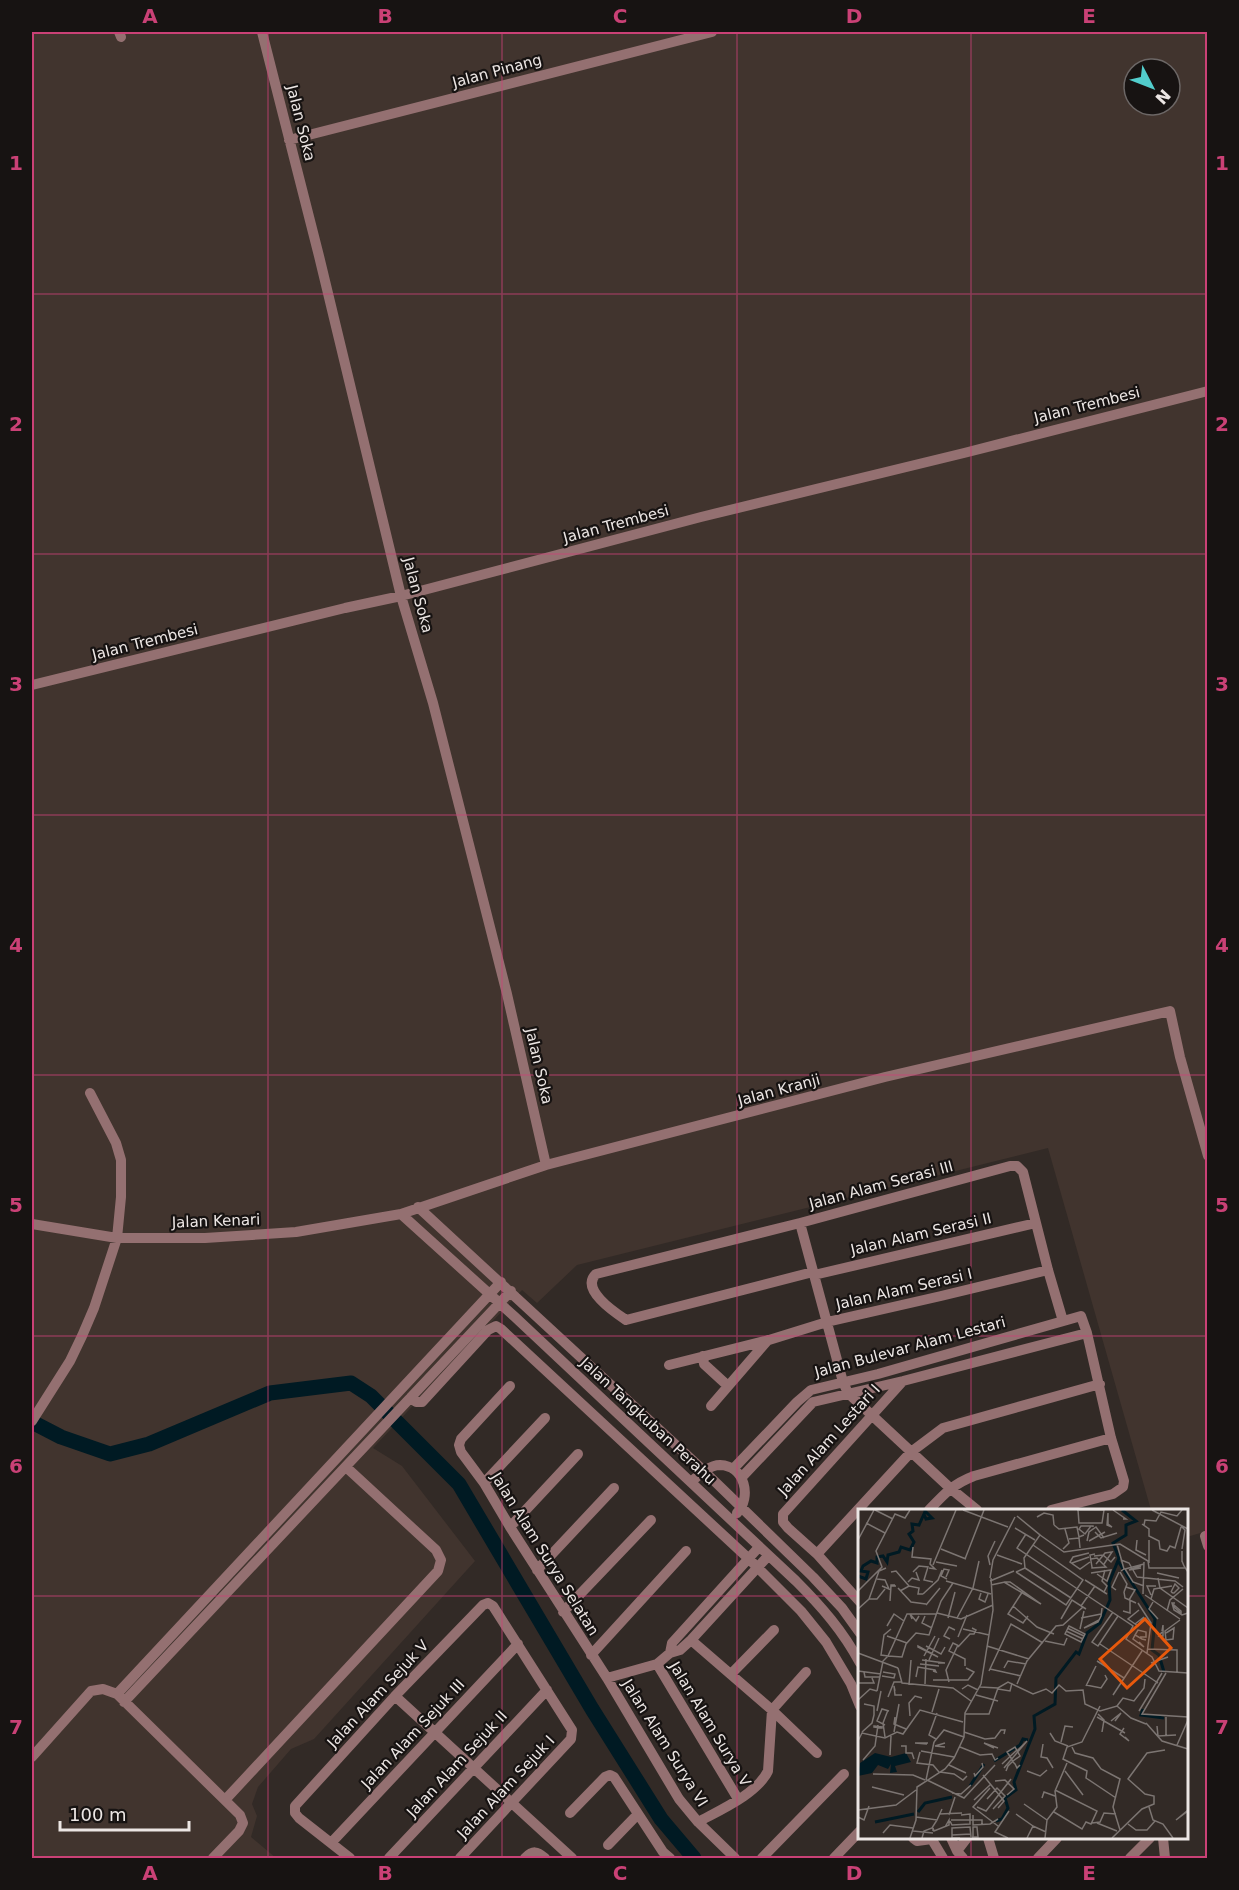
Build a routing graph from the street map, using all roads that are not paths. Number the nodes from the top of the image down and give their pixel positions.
1 (262, 32) edge
2 (712, 32) edge
3 (290, 140) junction
4 (1208, 391) edge
5 (401, 596) junction
6 (32, 685) edge
7 (90, 1093) dead end
8 (1208, 1156) edge
9 (546, 1166) junction
10 (418, 1207) junction
11 (401, 1214) junction
12 (800, 1223) junction
13 (1036, 1223) junction
14 (32, 1224) edge
15 (117, 1238) junction
16 (1048, 1270) junction
17 (813, 1274) junction
18 (501, 1282) junction
19 (511, 1291) junction
20 (489, 1294) junction
21 (499, 1303) junction
22 (626, 1320) joint
23 (1063, 1321) junction
24 (827, 1322) junction
25 (1087, 1333) junction
26 (769, 1340) junction
27 (702, 1356) junction
28 (669, 1365) dead end
29 (574, 1373) junction
30 (903, 1381) junction
31 (843, 1382) junction
32 (1100, 1384) junction
33 (510, 1386) dead end
34 (728, 1386) junction
35 (594, 1391) junction
36 (848, 1393) junction
37 (574, 1395) junction
38 (408, 1401) junction
39 (711, 1406) dead end
40 (873, 1415) junction
41 (35, 1417) edge
42 (545, 1418) dead end
43 (1111, 1438) junction
44 (911, 1452) junction
45 (578, 1454) dead end
46 (736, 1466) junction
47 (346, 1467) junction
48 (704, 1471) junction
49 (745, 1475) junction
50 (691, 1482) junction
51 (484, 1483) junction
52 (614, 1488) dead end
53 (950, 1488) junction
54 (741, 1508) junction
55 (858, 1509) edge
56 (930, 1509) edge
57 (976, 1509) edge
58 (1055, 1509) edge
59 (858, 1510) edge
60 (730, 1519) junction
61 (651, 1520) dead end
62 (510, 1527) junction
63 (759, 1547) junction
64 (686, 1551) dead end
65 (817, 1554) junction
66 (768, 1556) junction
67 (749, 1558) junction
68 (758, 1567) junction
69 (537, 1570) junction
70 (722, 1588) junction
71 (857, 1594) edge
72 (730, 1596) junction
73 (563, 1612) junction
74 (774, 1630) dead end
75 (858, 1630) edge
76 (692, 1640) junction
77 (518, 1644) junction
78 (670, 1653) junction
79 (591, 1655) junction
80 (858, 1660) edge
81 (657, 1664) junction
82 (806, 1672) dead end
83 (731, 1674) junction
84 (607, 1678) junction
85 (855, 1683) edge
86 (547, 1690) junction
87 (395, 1696) junction
88 (121, 1698) junction
89 (772, 1710) junction
90 (435, 1733) junction
91 (817, 1753) dead end
92 (32, 1757) edge
93 (474, 1768) junction
94 (844, 1774) dead end
95 (738, 1799) junction
96 (225, 1800) junction
97 (512, 1802) junction
98 (570, 1813) dead end
99 (638, 1815) junction
100 (698, 1822) junction
101 (858, 1833) edge
102 (932, 1839) edge
103 (952, 1839) edge
104 (967, 1839) edge
105 (988, 1839) edge
106 (1056, 1839) edge
107 (1149, 1839) edge
108 (1163, 1839) edge
109 (331, 1843) junction
110 (608, 1845) dead end
111 (960, 1855) edge
112 (663, 1856) edge
113 (213, 1858) edge
114 (350, 1858) edge
115 (389, 1858) edge
116 (460, 1858) edge
117 (525, 1858) edge
118 (545, 1858) edge
119 (572, 1858) edge
120 (735, 1858) edge
121 (762, 1858) edge
122 (834, 1858) edge
123 (943, 1858) edge
124 (994, 1858) edge
125 (1038, 1858) edge
126 (1130, 1858) edge
127 (1165, 1858) edge

1 - 3 street, Jalan Soka
2 - 3 street, Jalan Pinang
3 - 5 street, Jalan Soka
4 - 5 street, Jalan Trembesi
5 - 6 street, Jalan Trembesi
5 - 9 street, Jalan Soka
7 - 15 street
8 - 9 street, Jalan Kranji
9 - 10 street, Jalan Kranji
10 - 11 street, Jalan Kranji
10 - 18 street, Jalan Tangkuban Perahu
11 - 15 street, Jalan Kenari
11 - 20 street, Jalan Tangkuban Perahu
12 - 13 street, Jalan Alam Serasi III
12 - 17 street
12 - 22 street, Jalan Alam Serasi III
13 - 16 street, Jalan Alam Serasi III
13 - 17 street, Jalan Alam Serasi II
14 - 15 street, Jalan Kenari
15 - 41 street
16 - 23 street, Jalan Alam Serasi III
16 - 24 street, Jalan Alam Serasi I
17 - 22 street, Jalan Alam Serasi II
17 - 24 street
18 - 19 street, Jalan Tangkuban Perahu
18 - 20 street
19 - 21 street
19 - 48 street, Jalan Tangkuban Perahu
20 - 21 street, Jalan Tangkuban Perahu
20 - 88 street
21 - 29 street, Jalan Tangkuban Perahu
21 - 38 street
23 - 25 street, Jalan Bulevar Alam Lestari
23 - 31 street, Jalan Bulevar Alam Lestari
24 - 26 street, Jalan Alam Serasi I
24 - 31 street
25 - 30 street, Jalan Bulevar Alam Lestari
25 - 32 street
26 - 27 street, Jalan Alam Serasi I
26 - 34 street
27 - 28 street, Jalan Alam Serasi I
27 - 34 street
29 - 35 street, Jalan Tangkuban Perahu
29 - 37 street
30 - 36 street, Jalan Bulevar Alam Lestari
30 - 40 street, Jalan Alam Lestari I
31 - 36 street
31 - 46 street, Jalan Bulevar Alam Lestari
32 - 43 street
32 - 44 street
33 - 51 street, Jalan Alam Surya Selatan
34 - 39 street
35 - 37 street
35 - 50 street, Jalan Tangkuban Perahu
36 - 40 street
36 - 49 street, Jalan Bulevar Alam Lestari
37 - 38 street
37 - 67 street
38 - 47 street
40 - 44 street
40 - 65 street, Jalan Alam Lestari I
42 - 51 street
43 - 53 street
43 - 58 street
44 - 53 street
44 - 55 street
45 - 62 street
46 - 48 street
46 - 49 street
47 - 88 street
47 - 96 street
48 - 50 street
48 - 54 street, Jalan Tangkuban Perahu
49 - 54 street
50 - 60 street, Jalan Tangkuban Perahu
51 - 62 street, Jalan Alam Surya Selatan
52 - 69 street
53 - 56 street
53 - 57 street
54 - 60 street
54 - 75 street, Jalan Tangkuban Perahu
59 - 65 street
60 - 63 street, Jalan Tangkuban Perahu
61 - 73 street
62 - 69 street, Jalan Alam Surya Selatan
63 - 66 street, Jalan Tangkuban Perahu
63 - 67 street
64 - 79 street
65 - 71 street
66 - 68 street
66 - 80 street, Jalan Tangkuban Perahu
67 - 68 street
67 - 70 street
68 - 72 street
68 - 85 street
69 - 73 street, Jalan Alam Surya Selatan
70 - 72 street
70 - 78 street
72 - 76 street
73 - 79 street, Jalan Alam Surya Selatan
74 - 83 street
76 - 78 street
76 - 83 street
77 - 86 street
77 - 87 street, Jalan Alam Sejuk V
77 - 90 street, Jalan Alam Sejuk III
78 - 81 street
79 - 84 street, Jalan Alam Surya Selatan
81 - 84 street
81 - 95 street, Jalan Alam Surya V
82 - 89 street
83 - 89 street
84 - 100 street, Jalan Alam Surya VI
86 - 93 street, Jalan Alam Sejuk II
86 - 97 street, Jalan Alam Sejuk I
87 - 90 street
87 - 109 street, Jalan Alam Sejuk V
88 - 92 street
88 - 96 street
89 - 91 street
89 - 95 street
90 - 93 street
90 - 109 street, Jalan Alam Sejuk III
93 - 97 street
93 - 115 street, Jalan Alam Sejuk II
94 - 121 street
95 - 100 street
96 - 113 street
97 - 116 street, Jalan Alam Sejuk I
97 - 119 street
98 - 99 street
99 - 110 street
99 - 112 street
100 - 120 street, Jalan Alam Surya VI
101 - 122 street
102 - 123 street
103 - 111 street
104 - 111 street
105 - 124 street
106 - 125 street
107 - 126 street
108 - 127 street
109 - 114 street
117 - 118 street

